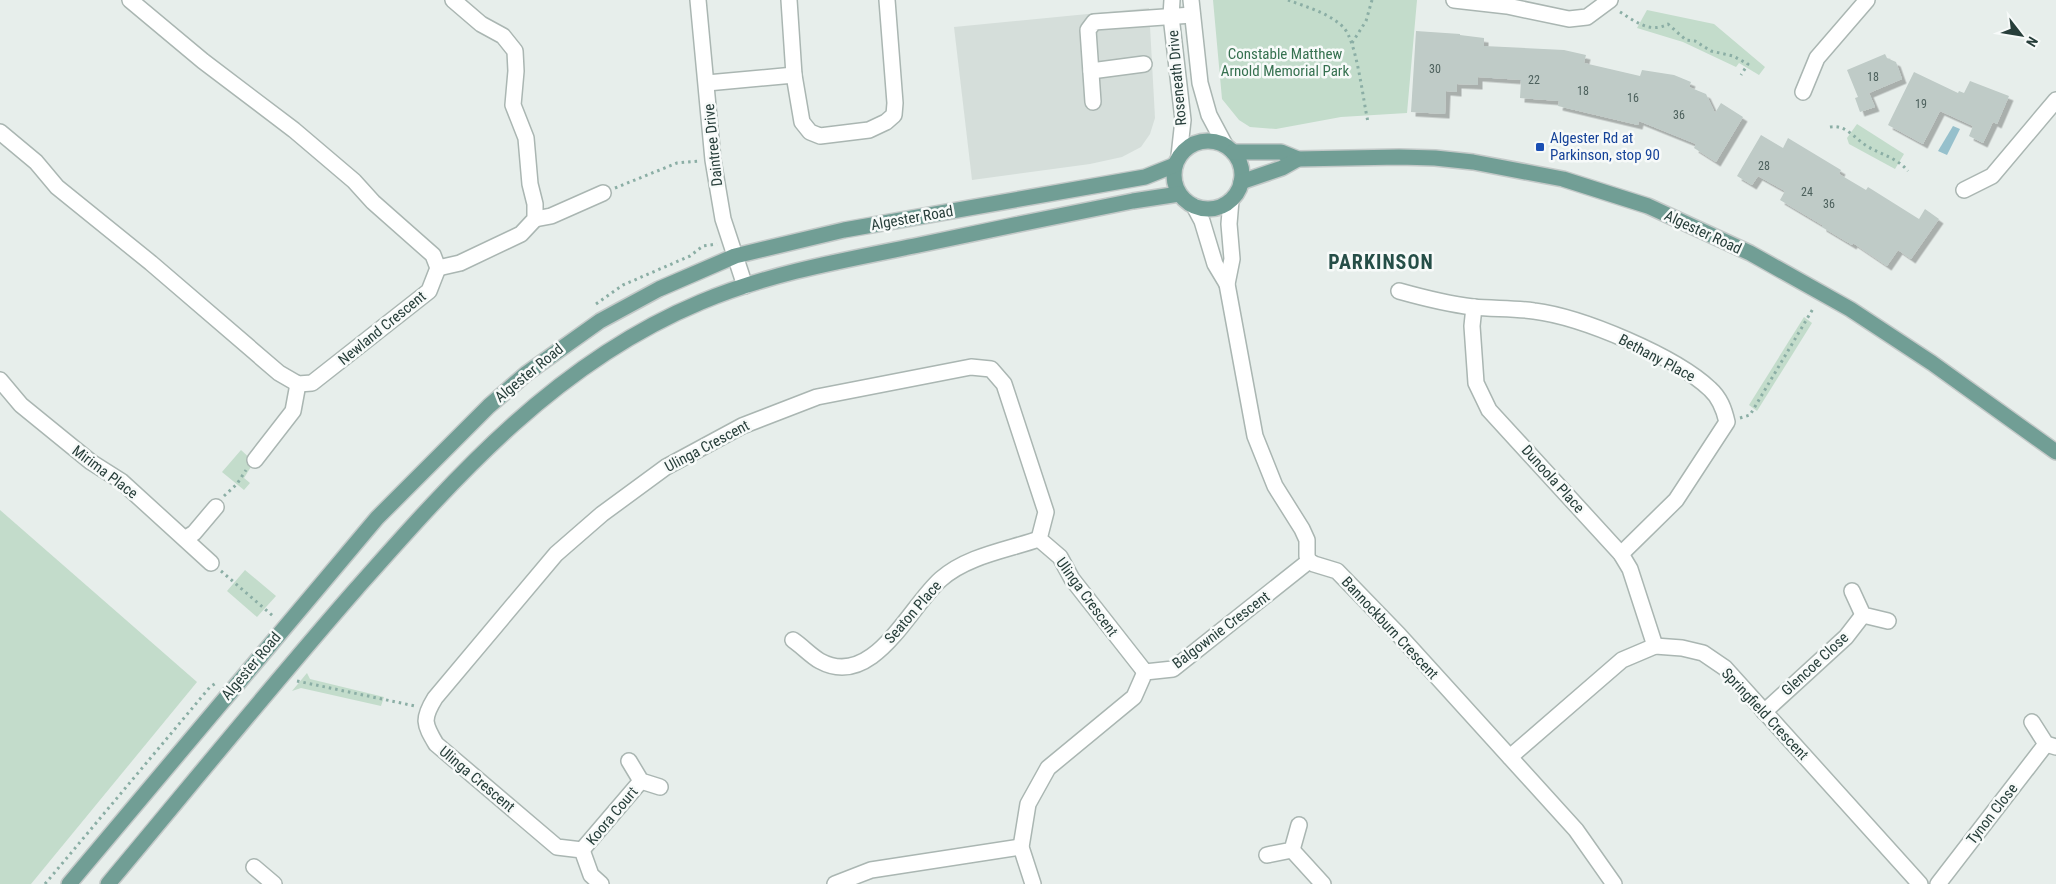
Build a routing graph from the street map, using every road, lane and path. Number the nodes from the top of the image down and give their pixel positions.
1 (130, 0) edge
2 (453, 0) edge
3 (698, 0) edge
4 (789, 0) edge
5 (887, 0) edge
6 (1172, 0) edge
7 (1288, 0) edge
8 (1372, 0) edge
9 (1454, 0) edge
10 (1867, 0) edge
11 (1608, 2) edge
12 (1191, 7) edge
13 (1171, 16) junction
14 (1352, 43) junction
15 (1144, 64) dead end
16 (1091, 71) junction
17 (1742, 74) dead end
18 (794, 75) junction
19 (707, 83) junction
20 (1803, 92) dead end
21 (2056, 100) edge
22 (1093, 102) dead end
23 (1368, 122) dead end
24 (1830, 127) dead end
25 (0, 132) edge
26 (1229, 149) junction
27 (1298, 159) junction
28 (713, 160) junction
29 (1177, 161) junction
30 (1908, 171) dead end
31 (1241, 182) junction
32 (1964, 190) dead end
33 (603, 192) joint
34 (1179, 194) junction
35 (1231, 200) junction
36 (1194, 206) junction
37 (535, 218) junction
38 (735, 256) junction
39 (438, 268) junction
40 (1227, 284) junction
41 (745, 286) junction
42 (1399, 291) dead end
43 (1822, 293) junction
44 (1474, 307) junction
45 (0, 380) edge
46 (298, 384) junction
47 (1727, 422) junction
48 (2056, 452) edge
49 (255, 460) joint
50 (216, 507) joint
51 (186, 538) junction
52 (1039, 539) junction
53 (1621, 554) junction
54 (1310, 561) junction
55 (211, 563) joint
56 (1852, 591) dead end
57 (1863, 614) junction
58 (273, 616) dead end
59 (1888, 621) dead end
60 (794, 640) dead end
61 (1654, 646) junction
62 (1145, 672) junction
63 (294, 681) dead end
64 (428, 709) junction
65 (1764, 712) junction
66 (2032, 722) dead end
67 (2051, 746) edge
68 (1510, 757) junction
69 (630, 761) dead end
70 (641, 781) junction
71 (660, 787) dead end
72 (1299, 825) dead end
73 (1021, 847) junction
74 (582, 850) junction
75 (1292, 850) junction
76 (1267, 856) dead end
77 (254, 866) dead end
78 (69, 884) edge
79 (108, 884) edge
80 (274, 884) edge
81 (601, 884) edge
82 (835, 884) edge
83 (1033, 884) edge
84 (1323, 884) edge
85 (1614, 884) edge
86 (1920, 884) edge
87 (1938, 884) edge

1 - 39 street
2 - 37 street
3 - 19 street, Daintree Drive
4 - 18 street
5 - 18 street
6 - 13 street, Roseneath Drive
7 - 14 path
8 - 14 path
9 - 11 street
10 - 20 street
11 - 17 path
12 - 13 street
12 - 26 street, Roseneath Drive
13 - 16 street
13 - 29 street, Roseneath Drive
14 - 23 path
15 - 16 street
16 - 22 street
18 - 19 street
19 - 28 street, Daintree Drive
21 - 32 street
24 - 30 path
25 - 46 street
26 - 27 main road, Algester Road
26 - 29 main road
26 - 31 main road
27 - 31 main road, Algester Road
27 - 43 main road, Algester Road
28 - 33 path
28 - 38 street, Daintree Drive
29 - 34 main road
29 - 38 main road, Algester Road
31 - 35 main road
33 - 37 street
34 - 36 main road
34 - 41 main road, Algester Road
35 - 36 main road
35 - 40 street
36 - 40 street
37 - 39 street
38 - 41 street, Daintree Drive
38 - 78 main road, Algester Road
39 - 46 street, Newland Crescent
40 - 54 street
41 - 79 main road, Algester Road
42 - 44 street, Bethany Place
43 - 47 path
43 - 48 main road, Algester Road
44 - 47 street, Bethany Place
44 - 53 street, Dunoola Place
45 - 51 street, Mirima Place
46 - 49 street
47 - 53 street
49 - 50 path
50 - 51 street
51 - 55 street, Mirima Place
52 - 60 street, Seaton Place
52 - 62 street, Ulinga Crescent
52 - 64 street, Ulinga Crescent
53 - 61 street, Dunoola Place
54 - 62 street, Balgownie Crescent
54 - 68 street, Bannockburn Crescent
55 - 58 path
56 - 57 street
57 - 59 street
57 - 65 street, Glencoe Close
61 - 65 street, Springfield Crescent
61 - 68 street, Springfield Crescent
62 - 73 street
63 - 64 path
64 - 74 street, Ulinga Crescent
65 - 86 street, Springfield Crescent
66 - 67 street, Tynon Close
67 - 87 street, Tynon Close
68 - 85 street, Bannockburn Crescent
69 - 70 street, Koora Court
70 - 71 street, Koora Court
70 - 74 street, Koora Court
72 - 75 street
73 - 82 street
73 - 83 street
74 - 81 street
75 - 76 street
75 - 84 street
77 - 80 street

